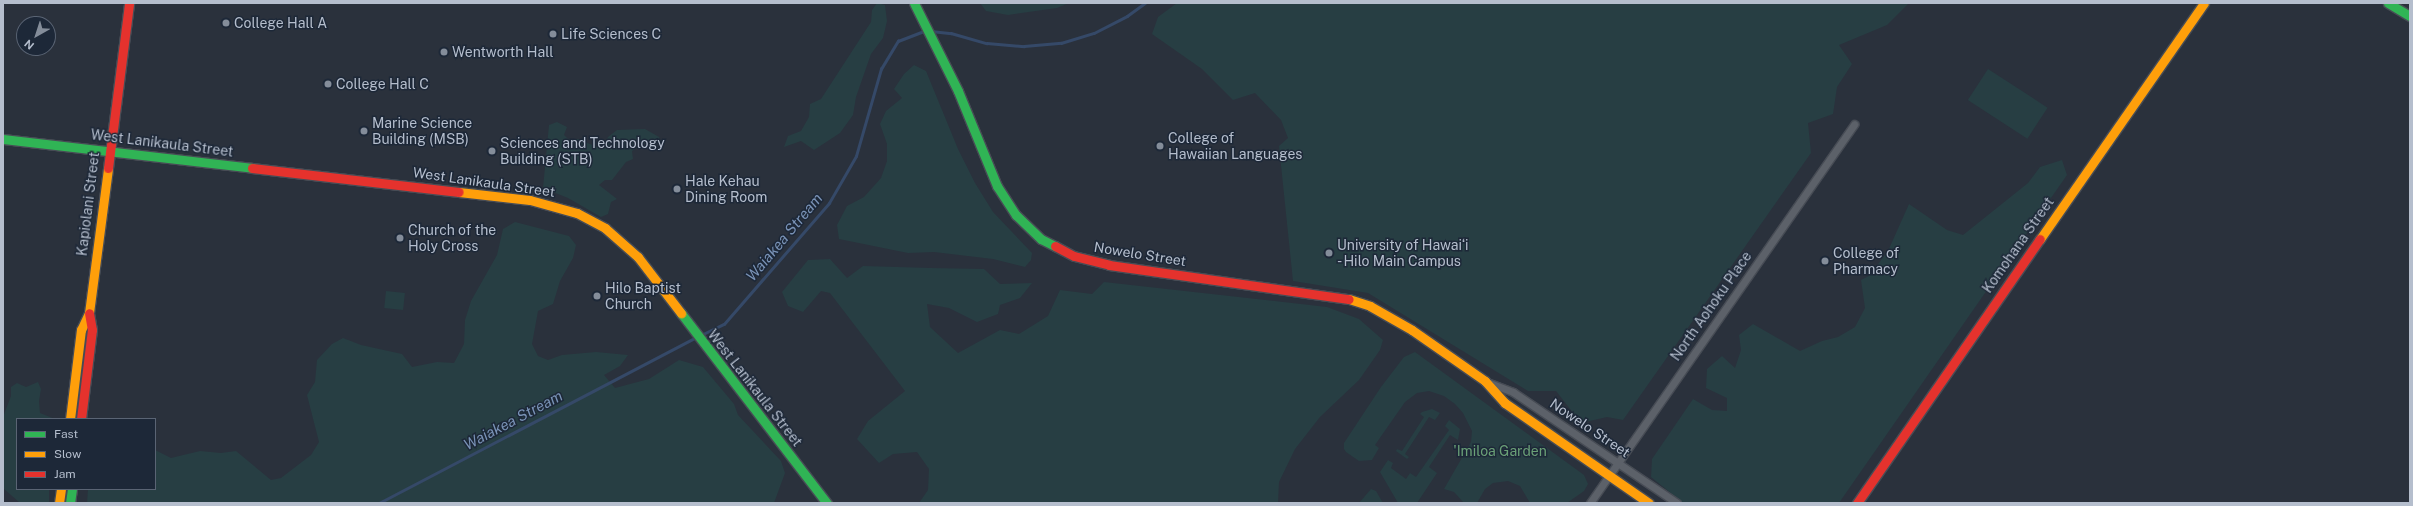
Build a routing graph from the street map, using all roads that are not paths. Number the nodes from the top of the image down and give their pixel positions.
1 (129, 3) edge
2 (914, 3) edge
3 (2204, 3) edge
4 (2388, 3) edge
5 (2410, 16) edge
6 (1854, 124) dead end
7 (3, 139) edge
8 (109, 151) junction
9 (89, 313) junction
10 (1485, 381) junction
11 (70, 418) edge
12 (81, 418) edge
13 (1618, 464) junction
14 (1610, 475) junction
15 (61, 490) edge
16 (72, 490) edge
17 (59, 503) edge
18 (70, 503) edge
19 (827, 503) edge
20 (1590, 503) edge
21 (1649, 503) edge
22 (1677, 503) edge
23 (1857, 503) edge

1 - 8 main road, Kapiolani Street
2 - 10 main road, Nowelo Street
3 - 23 main road, Komohana Street
4 - 5 main road
6 - 13 street, North Aohoku Place
7 - 8 main road, West Lanikaula Street
8 - 9 main road, Kapiolani Street
8 - 19 main road, West Lanikaula Street
9 - 11 main road, Kapiolani Street
9 - 12 main road, Kapiolani Street
10 - 13 street, Nowelo Street
10 - 14 main road, Nowelo Street
13 - 14 street, North Aohoku Place
13 - 22 street, Nowelo Street
14 - 20 street, North Aohoku Place
14 - 21 main road, Nowelo Street
15 - 17 main road
16 - 18 main road

